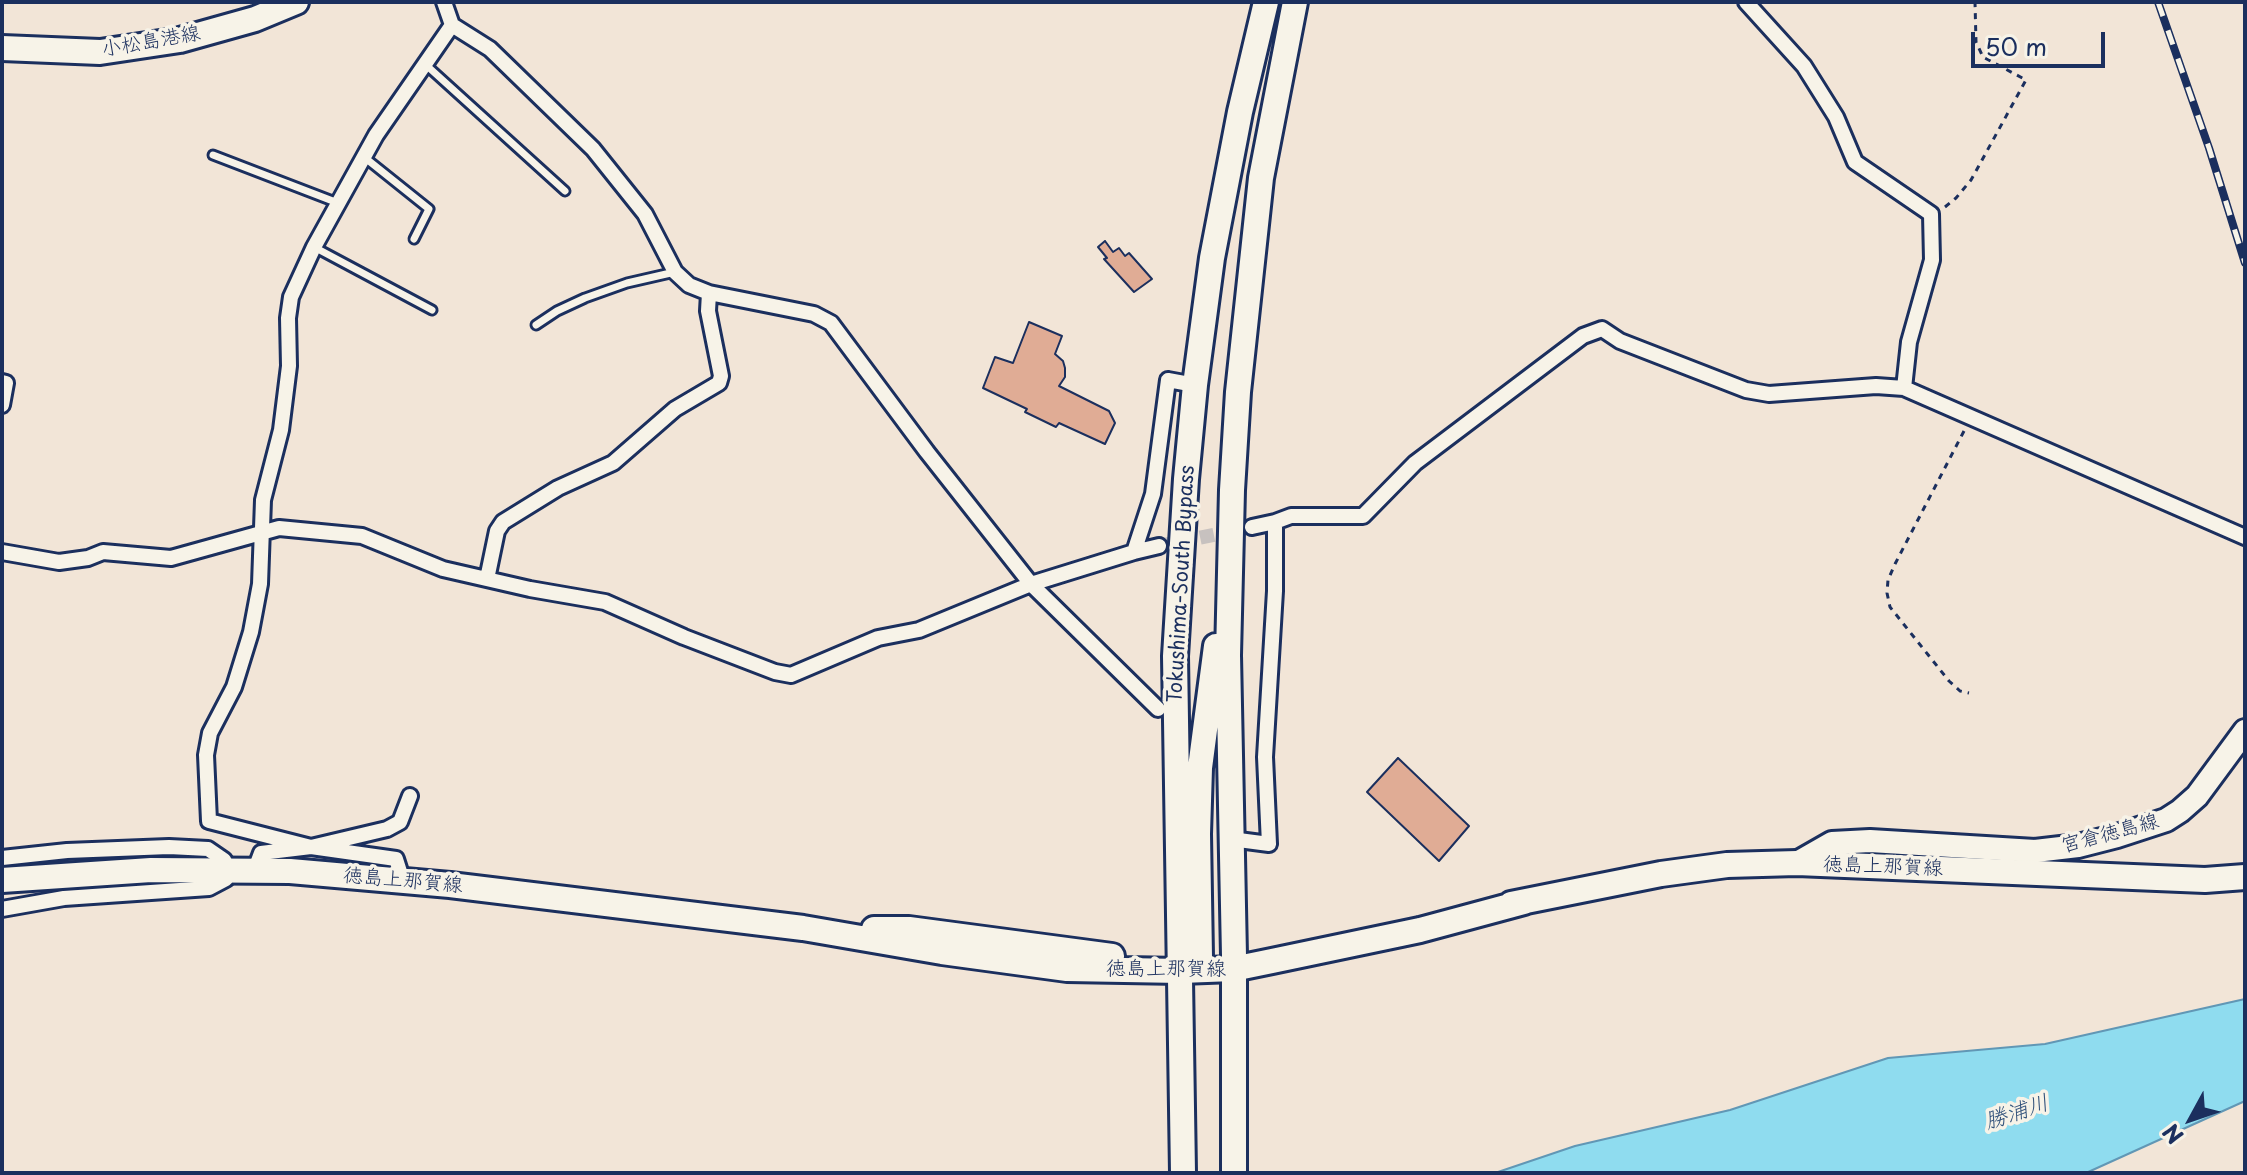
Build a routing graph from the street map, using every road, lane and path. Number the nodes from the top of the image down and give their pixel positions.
1 (296, 2) edge
2 (444, 2) edge
3 (1266, 2) edge
4 (1295, 2) edge
5 (1746, 2) edge
6 (1975, 2) edge
7 (452, 25) junction
8 (2, 48) edge
9 (424, 63) junction
10 (213, 155) dead end
11 (364, 157) junction
12 (565, 191) dead end
13 (338, 203) junction
14 (1931, 214) junction
15 (414, 239) dead end
16 (314, 247) junction
17 (675, 272) junction
18 (709, 293) junction
19 (432, 310) dead end
20 (536, 325) dead end
21 (2, 382) edge
22 (1195, 385) junction
23 (1904, 388) junction
24 (2, 405) edge
25 (1971, 417) junction
26 (1275, 522) junction
27 (1252, 527) tunnel mouth
28 (261, 533) junction
29 (2245, 537) edge
30 (1159, 546) tunnel mouth
31 (2, 552) edge
32 (1134, 552) junction
33 (487, 579) junction
34 (1031, 584) junction
35 (1229, 585) junction
36 (1969, 693) dead end
37 (1158, 709) dead end
38 (2245, 731) edge
39 (410, 796) dead end
40 (1231, 839) junction
41 (311, 847) junction
42 (2, 858) edge
43 (1797, 863) junction
44 (228, 868) junction
45 (255, 869) junction
46 (2245, 877) edge
47 (2, 880) edge
48 (403, 881) junction
49 (2, 909) edge
50 (1187, 969) junction
51 (1233, 972) junction
52 (1183, 1173) edge
53 (1234, 1173) edge

1 - 8 main road, 小松島港線
2 - 7 street
3 - 22 main road, Tokushima-South Bypass
4 - 35 main road
5 - 14 street
6 - 14 path
7 - 9 street
7 - 17 street
9 - 11 street
9 - 12 lane
10 - 13 lane
11 - 13 street
11 - 15 lane
13 - 16 street
14 - 23 street
16 - 19 lane
16 - 28 street
17 - 18 street
17 - 20 lane
18 - 33 street
18 - 34 street
21 - 24 street
22 - 32 street
22 - 50 main road, Tokushima-South Bypass
23 - 25 street
23 - 26 street
25 - 29 street
25 - 36 path
26 - 27 street
26 - 40 street
28 - 31 street
28 - 33 street
28 - 41 street
30 - 32 street
32 - 34 street
33 - 34 street
34 - 37 street
35 - 40 main road
35 - 50 main road
38 - 43 main road, 宮倉徳島線
39 - 41 street
40 - 51 main road
41 - 45 street
41 - 48 street
42 - 44 street
43 - 46 main road, 徳島上那賀線
43 - 51 main road, 徳島上那賀線
44 - 45 main road, 徳島上那賀線
44 - 47 main road, 徳島上那賀線
44 - 49 street
45 - 48 main road, 徳島上那賀線
48 - 50 main road, 徳島上那賀線
50 - 51 main road, 徳島上那賀線
50 - 52 main road, Tokushima-South Bypass
51 - 53 main road

